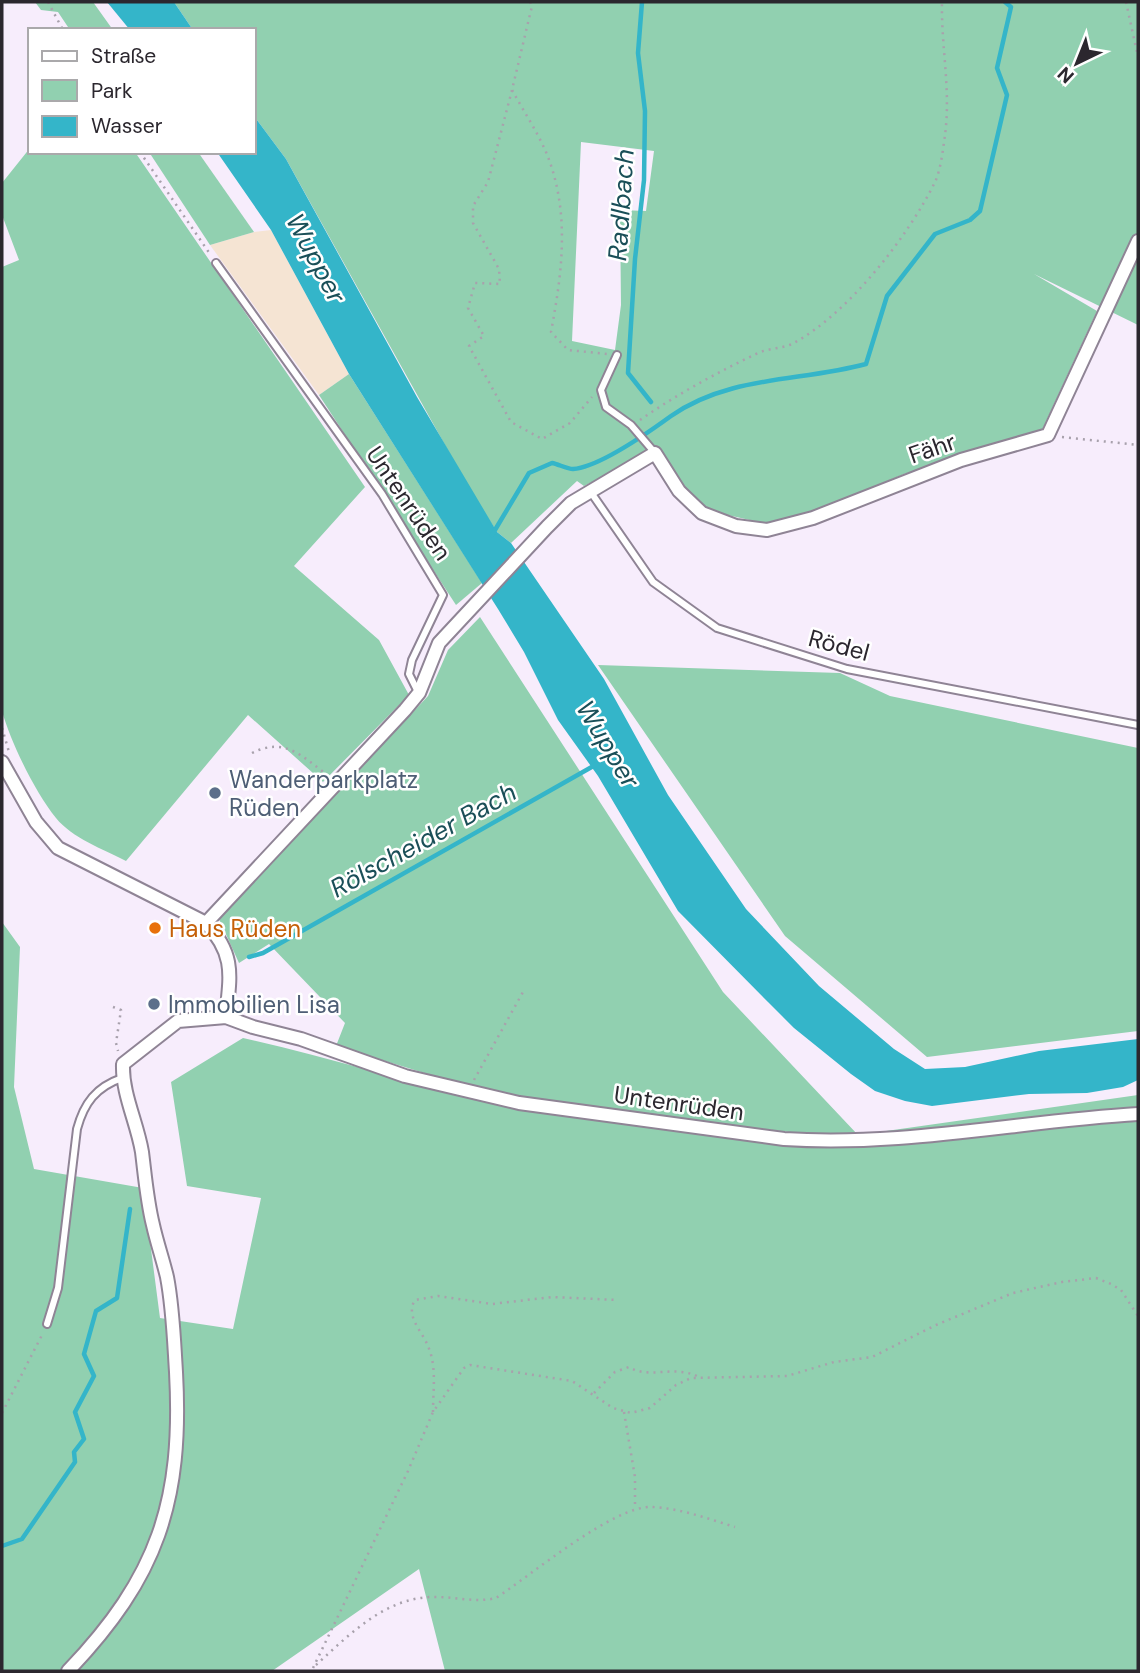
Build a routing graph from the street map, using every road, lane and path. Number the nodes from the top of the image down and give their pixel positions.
1 (48, 2) edge
2 (530, 2) edge
3 (942, 2) edge
4 (1126, 2) edge
5 (62, 28) edge
6 (1138, 57) edge
7 (512, 90) junction
8 (141, 154) edge
9 (1138, 241) edge
10 (216, 263) joint
11 (617, 355) joint
12 (601, 390) junction
13 (634, 428) junction
14 (1048, 435) junction
15 (1138, 445) edge
16 (654, 453) junction
17 (590, 491) junction
18 (419, 693) junction
19 (1138, 725) edge
20 (2, 728) edge
21 (252, 753) dead end
22 (8, 762) edge
23 (338, 783) junction
24 (206, 923) junction
25 (523, 992) dead end
26 (113, 1007) dead end
27 (226, 1017) junction
28 (122, 1064) junction
29 (122, 1078) junction
30 (467, 1092) junction
31 (1138, 1114) edge
32 (618, 1300) dead end
33 (1138, 1316) edge
34 (47, 1324) joint
35 (699, 1377) junction
36 (594, 1392) junction
37 (433, 1412) junction
38 (624, 1412) junction
39 (2, 1413) edge
40 (635, 1509) junction
41 (735, 1527) dead end
42 (313, 1668) junction
43 (68, 1671) edge
44 (309, 1671) edge

1 - 5 path
2 - 7 path
3 - 13 path
4 - 6 path
7 - 11 path
7 - 12 path
8 - 10 path
9 - 14 street
10 - 18 lane, Untenrüden
11 - 12 lane
12 - 13 lane, Fähr
13 - 16 lane, Fähr
14 - 15 path
14 - 16 street, Fähr
16 - 17 street
17 - 18 street
17 - 19 lane, Rödel
18 - 23 street
20 - 22 path
21 - 23 path
22 - 24 street
23 - 24 street
24 - 27 street
25 - 30 path
26 - 28 path
27 - 28 street, Untenrüden
27 - 30 street, Untenrüden
28 - 29 street
29 - 34 lane
29 - 43 street
30 - 31 street, Untenrüden
32 - 37 path
33 - 35 path
34 - 39 path
35 - 36 path
35 - 38 path
36 - 37 path
36 - 38 path
37 - 42 path
38 - 40 path
40 - 41 path
40 - 42 path
42 - 44 path

